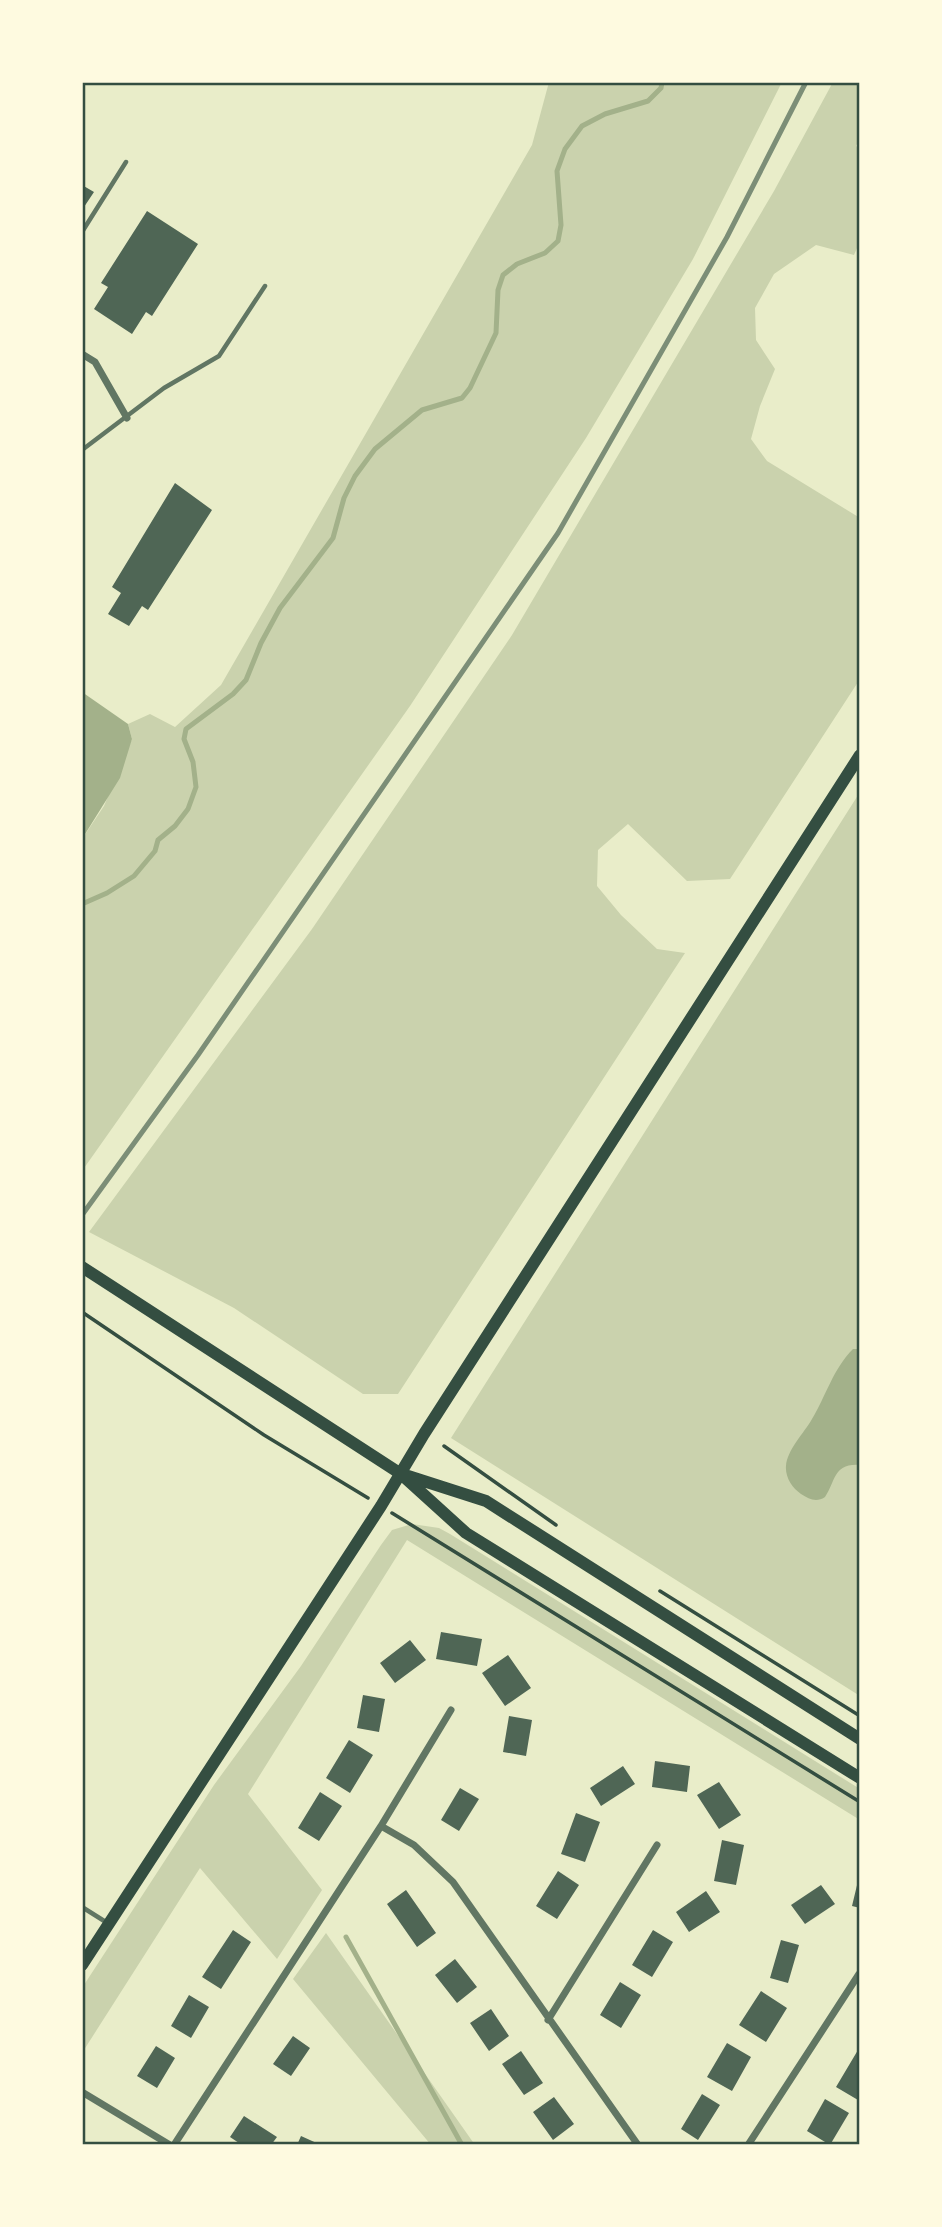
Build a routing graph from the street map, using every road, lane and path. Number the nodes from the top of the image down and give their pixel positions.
1 (126, 162) dead end
2 (82, 232) edge
3 (265, 286) dead end
4 (82, 354) edge
5 (127, 418) junction
6 (82, 450) edge
7 (860, 755) edge
8 (82, 1267) edge
9 (82, 1312) edge
10 (444, 1446) dead end
11 (401, 1474) junction
12 (348, 1486) dead end
13 (411, 1524) dead end
14 (558, 1527) dead end
15 (651, 1586) dead end
16 (451, 1710) dead end
17 (860, 1716) edge
18 (860, 1739) edge
19 (860, 1778) edge
20 (860, 1802) edge
21 (381, 1826) junction
22 (657, 1845) dead end
23 (82, 1907) edge
24 (109, 1924) junction
25 (82, 1965) edge
26 (859, 1974) edge
27 (548, 2020) junction
28 (82, 2092) edge
29 (172, 2145) edge
30 (638, 2145) edge
31 (748, 2145) edge

1 - 2 lane
3 - 5 lane
4 - 5 street
5 - 6 lane
7 - 11 main road
8 - 11 main road
9 - 12 path
10 - 14 path
11 - 18 main road
11 - 19 main road
11 - 24 main road
13 - 20 path
15 - 17 path
16 - 21 street
21 - 27 street
21 - 29 street
22 - 27 street
23 - 24 lane
24 - 25 main road
26 - 31 street
27 - 30 street
28 - 29 street

